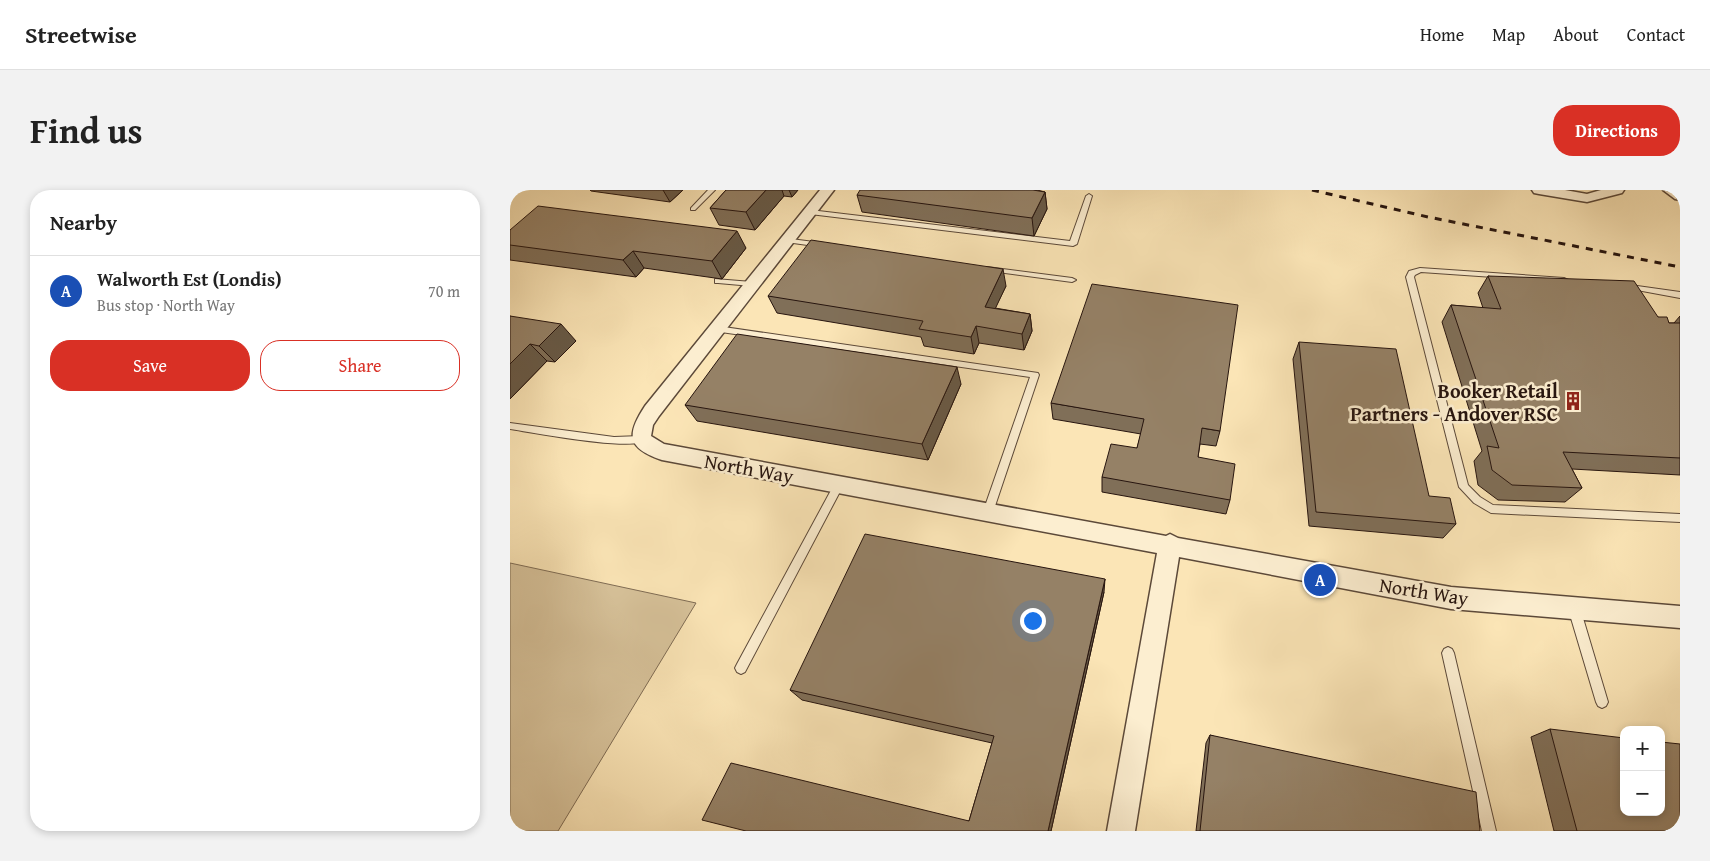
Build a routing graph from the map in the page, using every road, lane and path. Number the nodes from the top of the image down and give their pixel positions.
1 (712, 190) edge
2 (827, 190) edge
3 (1539, 190) edge
4 (1617, 190) edge
5 (1670, 190) edge
6 (1089, 196) dead end
7 (1680, 196) edge
8 (693, 209) dead end
9 (810, 212) junction
10 (786, 240) junction
11 (835, 247) edge
12 (983, 268) edge
13 (1072, 280) dead end
14 (718, 281) dead end
15 (1574, 281) edge
16 (752, 284) junction
17 (1620, 285) edge
18 (1680, 295) edge
19 (717, 329) junction
20 (510, 426) edge
21 (640, 440) junction
22 (839, 484) junction
23 (988, 512) junction
24 (1680, 518) edge
25 (1170, 544) junction
26 (1574, 608) junction
27 (1680, 617) edge
28 (1448, 653) dead end
29 (741, 668) dead end
30 (1602, 702) dead end
31 (1121, 831) edge
32 (1489, 831) edge

1 - 8 lane
2 - 9 street
3 - 4 street
5 - 7 street
6 - 9 lane
9 - 10 street
10 - 11 lane
10 - 16 street
12 - 13 lane
14 - 16 lane
15 - 24 lane
16 - 19 street
17 - 18 lane
19 - 21 street
19 - 23 lane
20 - 21 lane
21 - 22 street, North Way
22 - 23 street, North Way
22 - 29 lane
23 - 25 street, North Way
25 - 26 street, North Way
25 - 31 street
26 - 27 street, North Way
26 - 30 lane
28 - 32 lane

